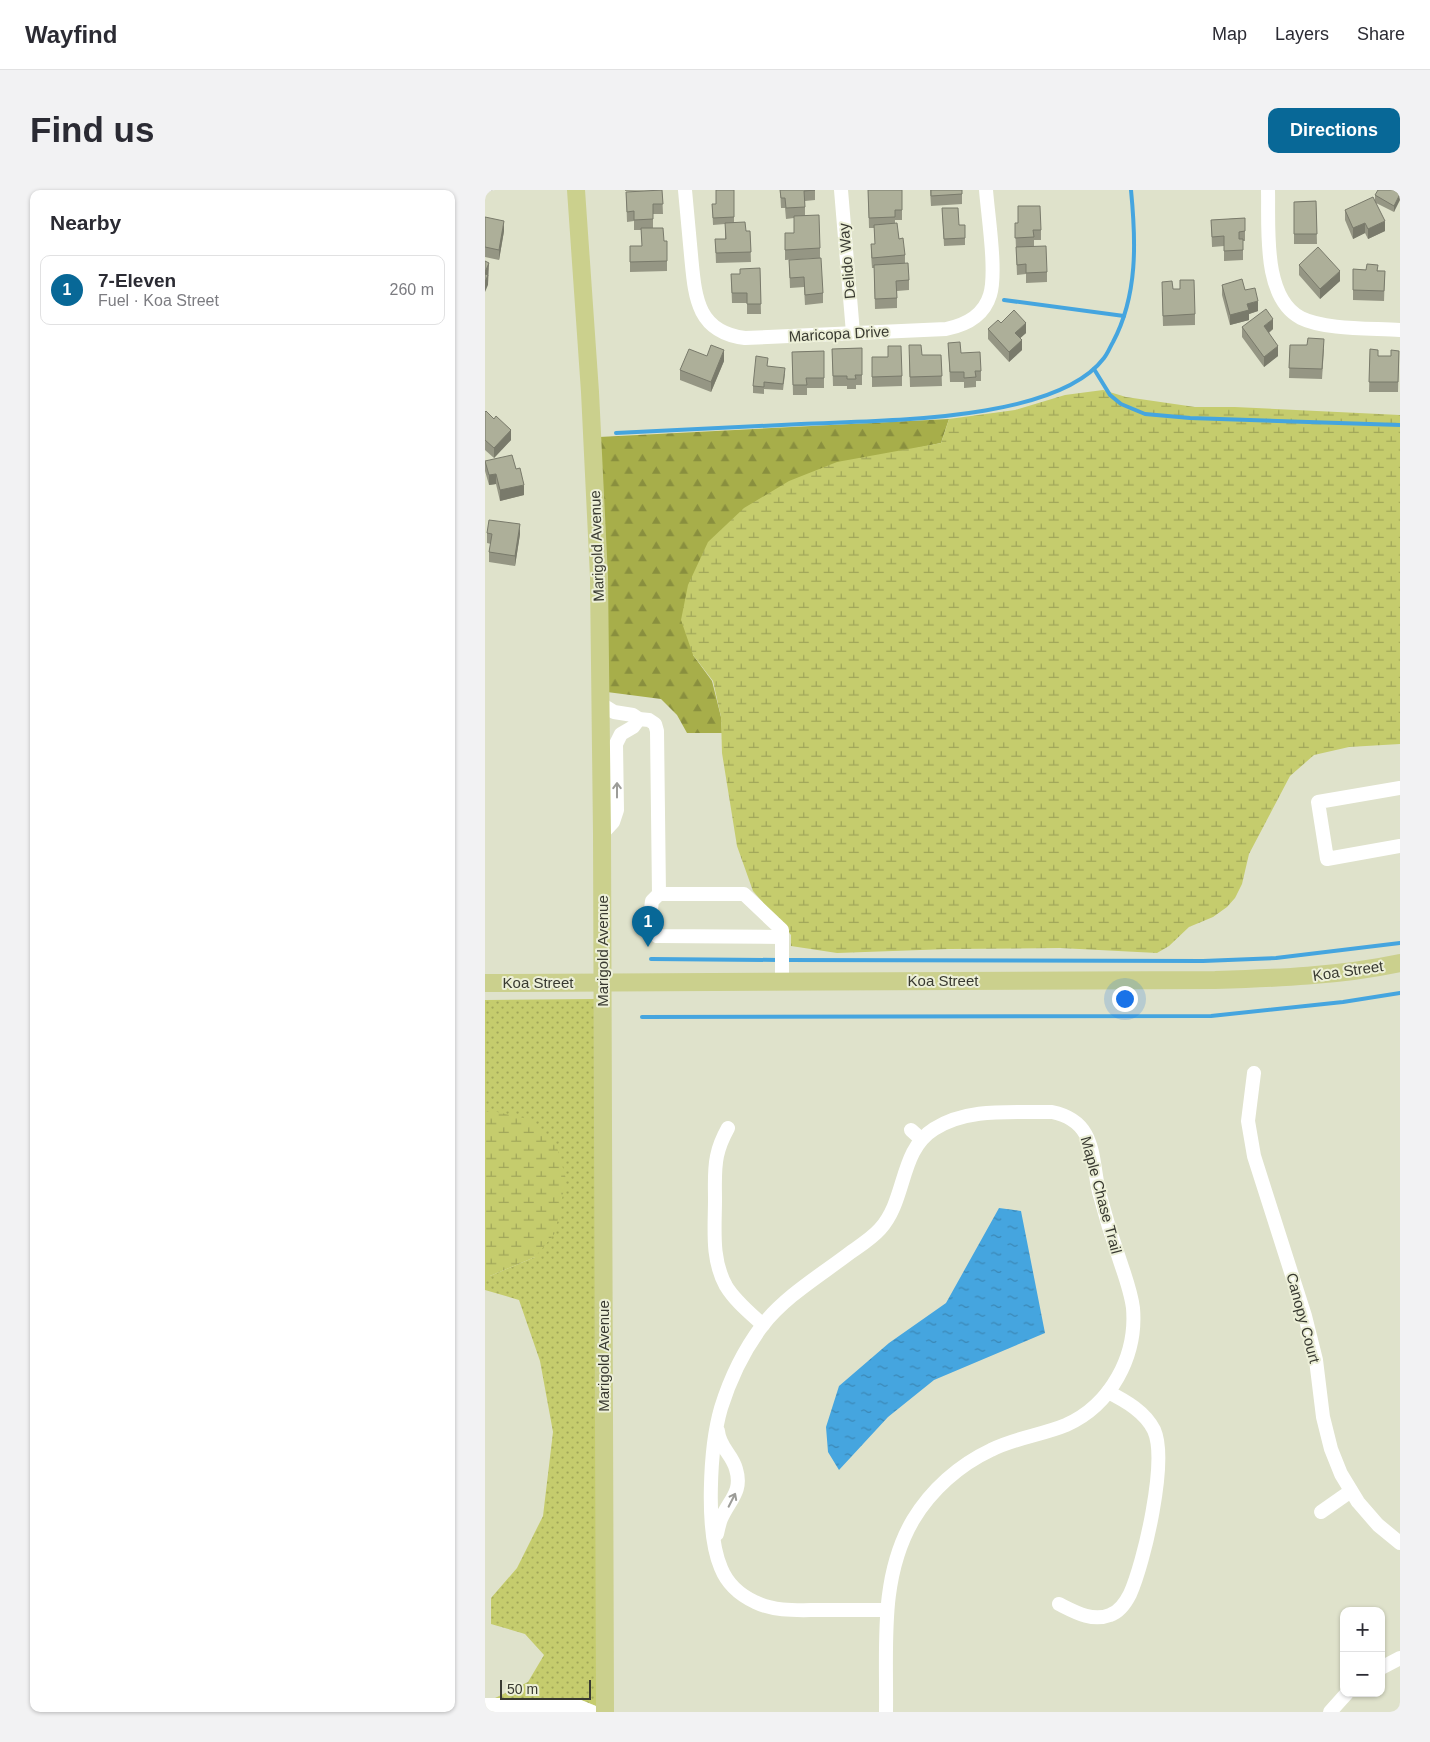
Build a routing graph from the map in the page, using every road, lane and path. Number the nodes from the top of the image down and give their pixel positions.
1 (576, 190) edge
2 (685, 190) edge
3 (841, 190) edge
4 (986, 190) edge
5 (1267, 190) edge
6 (1400, 330) edge
7 (853, 333) junction
8 (601, 704) junction
9 (639, 719) junction
10 (1400, 788) edge
11 (602, 834) junction
12 (1400, 846) edge
13 (659, 894) junction
14 (782, 937) junction
15 (1400, 963) edge
16 (603, 982) junction
17 (782, 982) junction
18 (485, 983) edge
19 (1255, 1073) dead end
20 (728, 1128) dead end
21 (763, 1325) junction
22 (1108, 1392) junction
23 (717, 1423) junction
24 (1351, 1491) junction
25 (1321, 1512) dead end
26 (1400, 1543) edge
27 (715, 1544) junction
28 (1059, 1604) dead end
29 (887, 1610) junction
30 (1400, 1658) edge
31 (1385, 1666) edge
32 (1343, 1697) edge
33 (485, 1705) edge
34 (593, 1712) edge
35 (605, 1712) edge
36 (886, 1712) edge
37 (1330, 1712) edge

1 - 8 main road, Marigold Avenue
2 - 7 street, Maricopa Drive
3 - 7 street, Delido Way
4 - 7 street, Maricopa Drive
5 - 6 street
8 - 9 street
8 - 11 main road, Marigold Avenue
11 -> 9 street
9 - 13 street
10 - 12 street
11 - 16 main road, Marigold Avenue
13 - 14 street
13 - 14 street
14 - 17 street
15 - 17 main road, Koa Street
16 - 17 main road, Koa Street
16 - 18 main road, Koa Street
16 - 35 main road, Marigold Avenue
19 - 24 street, Canopy Court
20 - 21 street
21 - 22 street, Maple Chase Trail
21 - 23 street, Maple Chase Trail
22 - 28 street
22 - 29 street, Maple Chase Trail
23 - 27 street, Maple Chase Trail
27 -> 23 street
24 - 25 street
24 - 26 street, Canopy Court
27 - 29 street, Maple Chase Trail
29 - 36 street, Maple Chase Trail
30 - 31 street
32 - 37 street
33 - 34 street

